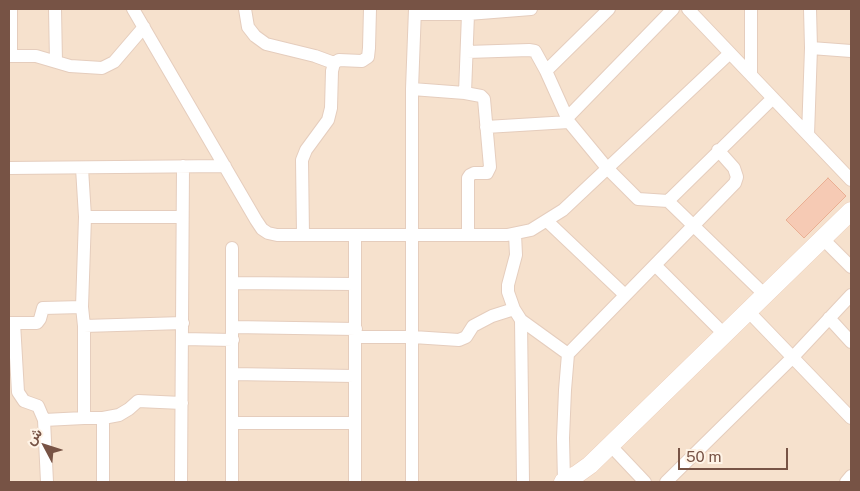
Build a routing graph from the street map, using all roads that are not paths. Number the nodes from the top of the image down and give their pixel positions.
1 (11, 9) edge
2 (55, 9) edge
3 (133, 9) edge
4 (245, 9) edge
5 (370, 9) edge
6 (531, 9) edge
7 (609, 9) edge
8 (673, 9) edge
9 (688, 9) edge
10 (751, 9) edge
11 (810, 9) edge
12 (497, 10) edge
13 (415, 12) edge
14 (468, 14) junction
15 (144, 27) junction
16 (811, 48) junction
17 (851, 51) edge
18 (467, 52) junction
19 (730, 53) junction
20 (10, 56) edge
21 (56, 62) junction
22 (334, 63) junction
23 (546, 71) junction
24 (751, 75) junction
25 (412, 89) junction
26 (465, 93) junction
27 (773, 98) junction
28 (568, 120) junction
29 (486, 127) junction
30 (808, 135) junction
31 (718, 150) junction
32 (183, 166) junction
33 (225, 166) junction
34 (9, 168) edge
35 (82, 168) junction
36 (607, 168) junction
37 (851, 180) edge
38 (668, 201) junction
39 (851, 211) edge
40 (85, 217) junction
41 (182, 218) junction
42 (547, 221) junction
43 (694, 227) junction
44 (515, 234) junction
45 (303, 235) junction
46 (355, 235) junction
47 (412, 235) junction
48 (468, 235) junction
49 (823, 238) junction
50 (232, 248) dead end
51 (655, 265) junction
52 (851, 267) edge
53 (233, 283) junction
54 (355, 284) junction
55 (625, 295) junction
56 (764, 295) junction
57 (851, 295) edge
58 (82, 307) junction
59 (748, 311) junction
60 (517, 315) junction
61 (829, 318) junction
62 (11, 323) edge
63 (183, 323) junction
64 (84, 326) junction
65 (233, 333) junction
66 (355, 333) junction
67 (724, 334) junction
68 (413, 337) junction
69 (183, 339) junction
70 (851, 342) edge
71 (568, 354) junction
72 (793, 357) junction
73 (232, 374) junction
74 (354, 376) junction
75 (182, 403) junction
76 (84, 418) junction
77 (103, 418) junction
78 (851, 418) edge
79 (44, 420) junction
80 (232, 422) junction
81 (355, 423) junction
82 (610, 445) junction
83 (851, 476) edge
84 (47, 482) edge
85 (103, 482) edge
86 (181, 482) edge
87 (232, 482) edge
88 (355, 482) edge
89 (412, 482) edge
90 (523, 482) edge
91 (563, 482) edge
92 (645, 482) edge
93 (666, 482) edge
94 (846, 482) edge

1 - 20 street
2 - 21 street
3 - 15 street
4 - 22 street
5 - 22 street
6 - 12 street
7 - 23 street
8 - 28 street
9 - 19 street
10 - 24 street
11 - 16 street
12 - 14 street
13 - 14 street
13 - 25 street
14 - 18 street
15 - 21 street
15 - 33 street
16 - 17 street
16 - 30 street
18 - 23 street
18 - 26 street
19 - 24 street
19 - 36 street
20 - 21 street
22 - 45 street
23 - 28 street
24 - 27 street
25 - 26 street
25 - 47 street
26 - 29 street
27 - 30 street
27 - 31 street
28 - 29 street
28 - 36 street
29 - 48 street
30 - 37 street
31 - 38 street
31 - 43 street
32 - 33 street
32 - 35 street
32 - 41 street
33 - 45 street
34 - 35 street
35 - 40 street
36 - 38 street
36 - 42 street
38 - 43 street
39 - 49 street
40 - 41 street
40 - 58 street
41 - 63 street
42 - 44 street
42 - 55 street
43 - 51 street
43 - 56 street
44 - 48 street
44 - 60 street
45 - 46 street
46 - 47 street
46 - 54 street
47 - 48 street
47 - 68 street
49 - 52 street
49 - 56 street
50 - 53 street
51 - 55 street
51 - 67 street
53 - 54 street
53 - 65 street
54 - 66 street
55 - 71 street
56 - 59 street
57 - 61 street
58 - 62 street
58 - 64 street
59 - 67 street
59 - 72 street
60 - 68 street
60 - 71 street
60 - 90 street
61 - 70 street
61 - 72 street
62 - 79 street
63 - 64 street
63 - 69 street
64 - 76 street
65 - 66 street
65 - 69 street
65 - 73 street
66 - 68 street
66 - 74 street
67 - 82 street
68 - 89 street
69 - 75 street
71 - 91 street
72 - 78 street
72 - 93 street
73 - 74 street
73 - 80 street
74 - 81 street
75 - 77 street
75 - 86 street
76 - 77 street
76 - 79 street
77 - 85 street
79 - 84 street
80 - 81 street
80 - 87 street
81 - 88 street
82 - 91 street
82 - 92 street
83 - 94 street

